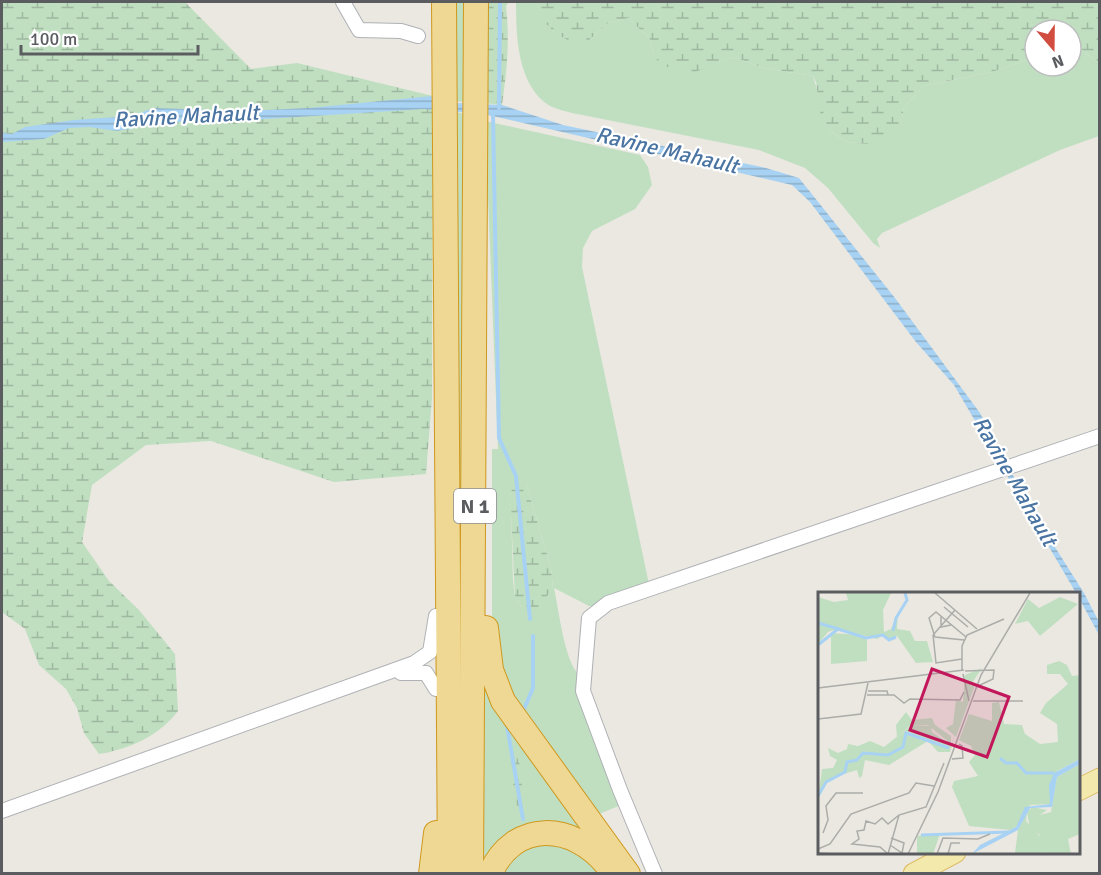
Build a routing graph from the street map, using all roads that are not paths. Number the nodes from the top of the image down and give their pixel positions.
1 (344, 2) edge
2 (444, 2) edge
3 (476, 2) edge
4 (418, 36) dead end
5 (447, 357) junction
6 (1100, 436) edge
7 (475, 522) junction
8 (436, 616) junction
9 (376, 678) junction
10 (436, 689) junction
11 (1100, 779) edge
12 (1080, 789) edge
13 (2, 811) edge
14 (951, 854) edge
15 (431, 873) edge
16 (450, 873) edge
17 (471, 873) edge
18 (490, 873) edge
19 (614, 873) edge
20 (628, 873) edge
21 (655, 873) edge
22 (914, 873) edge

1 - 4 street
2 - 5 highway, N 1
3 - 7 highway, N 1
5 - 8 highway
5 - 16 highway, N 1
6 - 21 street
7 - 17 highway, N 1
7 - 20 highway
8 - 9 street
8 - 10 highway
9 - 10 street
9 - 13 street
10 - 15 highway
11 - 12 main road
14 - 22 main road
18 - 19 highway

